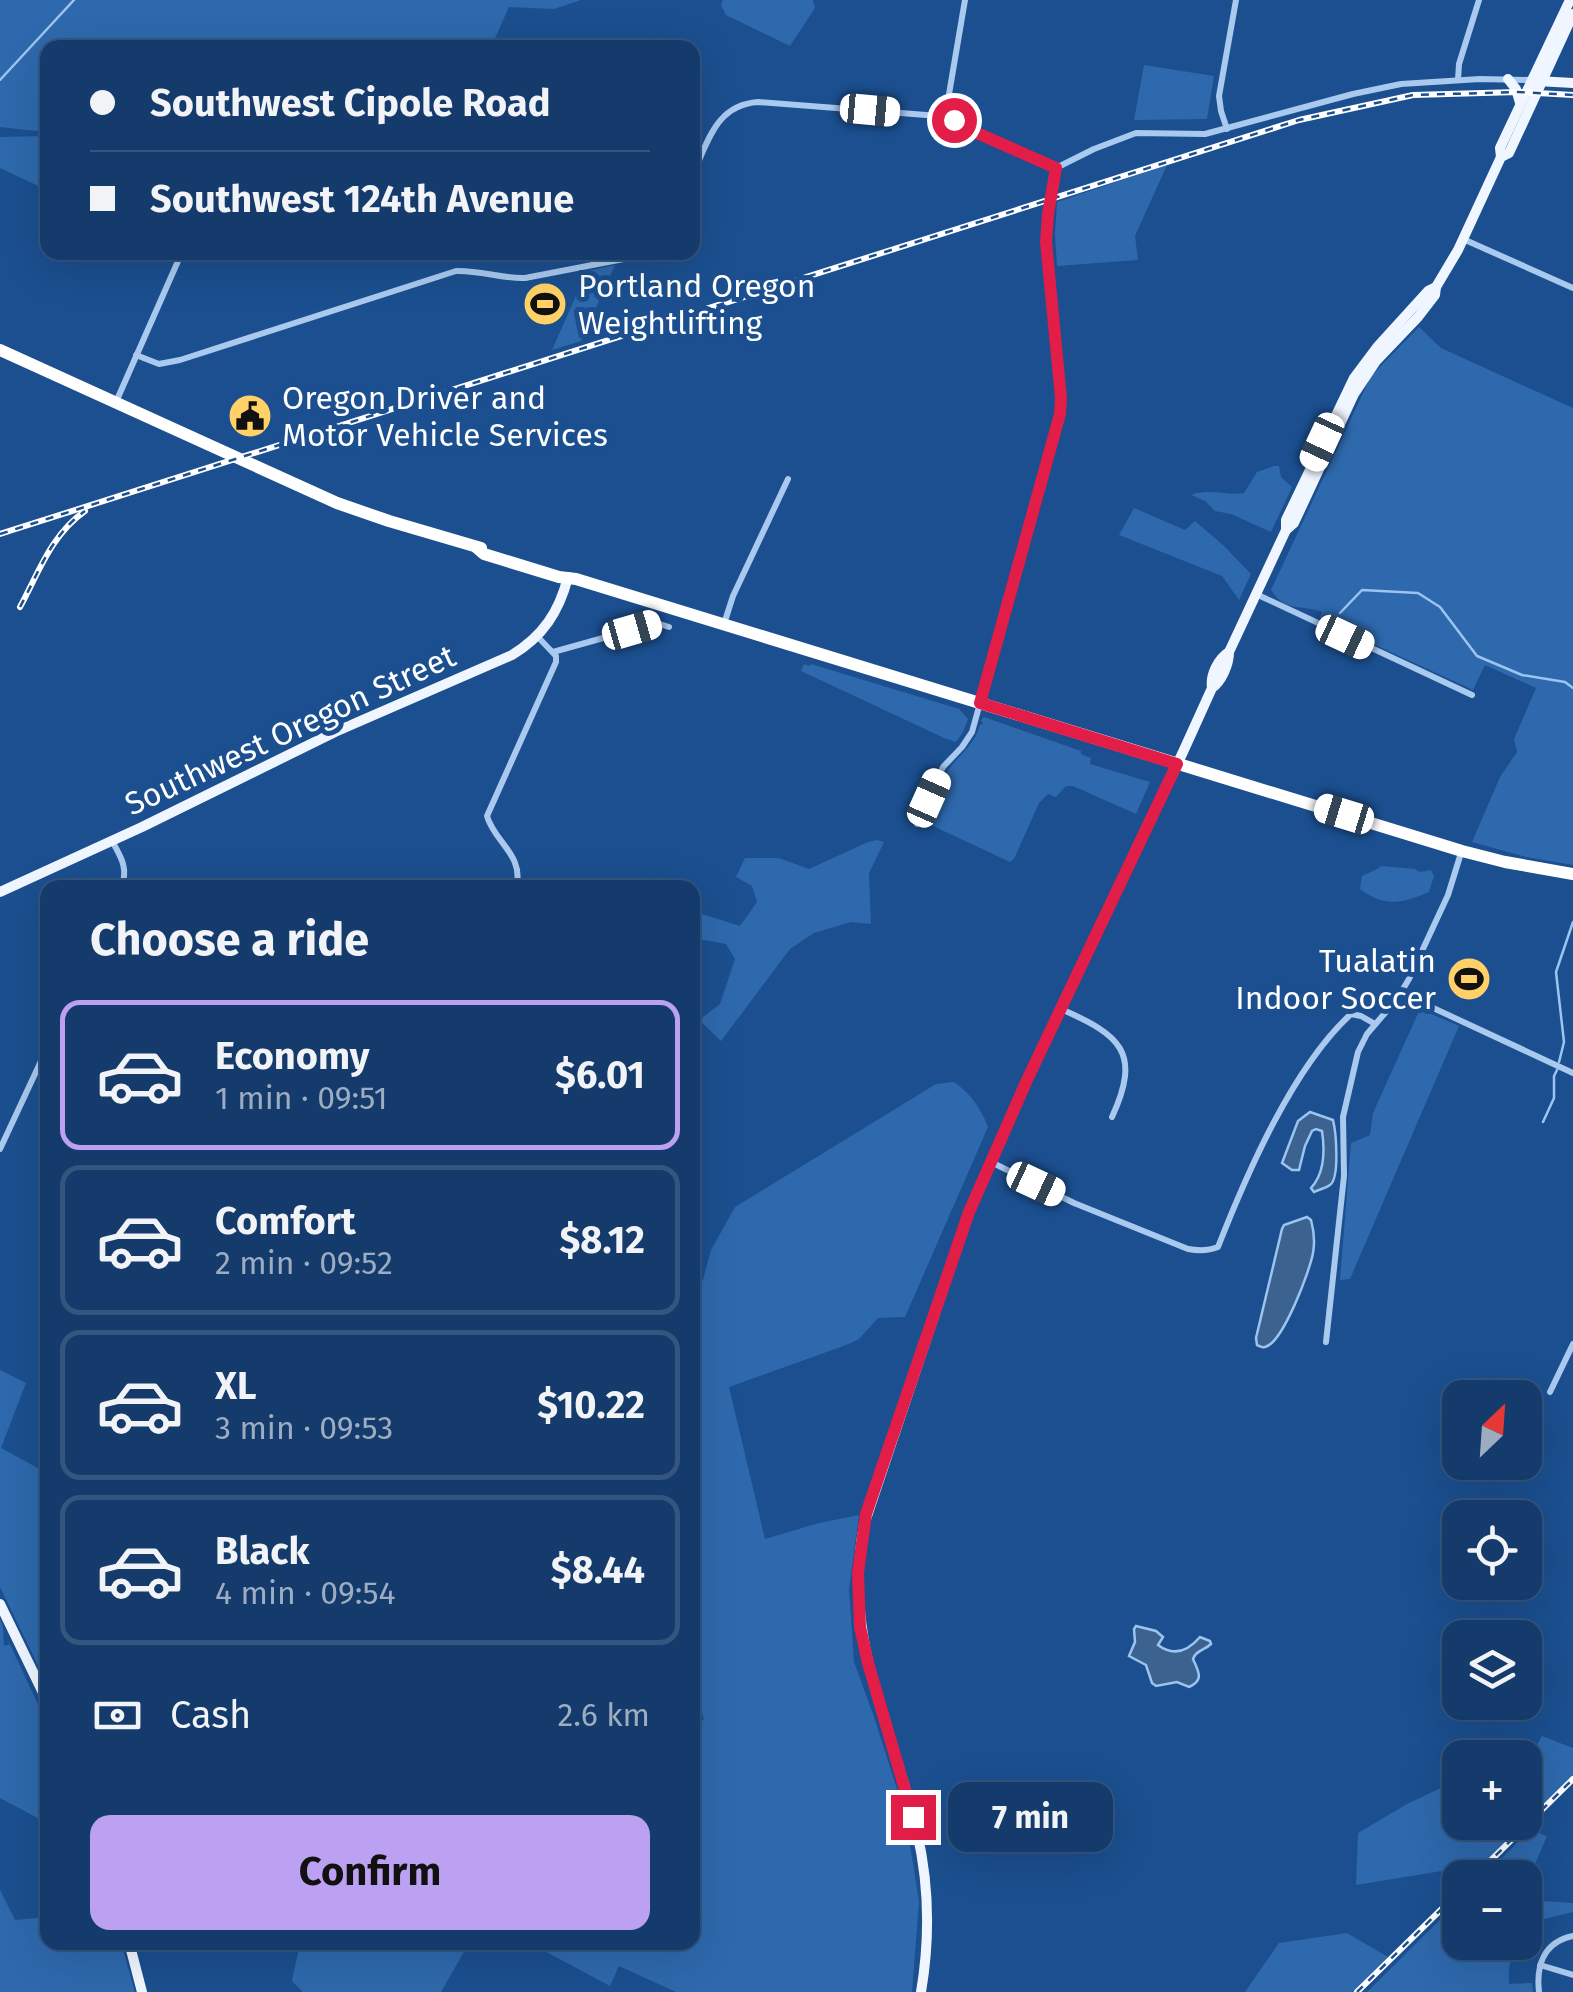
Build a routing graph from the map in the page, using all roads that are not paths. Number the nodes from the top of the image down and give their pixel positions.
1 (965, 0) edge
2 (1236, 0) edge
3 (1479, 0) edge
4 (1570, 0) edge
5 (1573, 14) edge
6 (1554, 57) junction
7 (1508, 79) junction
8 (1458, 80) junction
9 (1537, 81) junction
10 (1571, 83) edge
11 (1520, 104) junction
12 (952, 116) junction
13 (1227, 129) junction
14 (1501, 157) junction
15 (700, 159) edge
16 (1056, 168) junction
17 (1462, 240) junction
18 (178, 260) edge
19 (618, 260) edge
20 (1573, 288) edge
21 (0, 350) edge
22 (136, 356) junction
23 (116, 403) junction
24 (788, 479) dead end
25 (568, 577) junction
26 (1256, 594) junction
27 (724, 624) junction
28 (669, 627) dead end
29 (538, 636) junction
30 (553, 652) junction
31 (1472, 695) dead end
32 (980, 703) junction
33 (1177, 764) junction
34 (917, 824) dead end
35 (112, 841) junction
36 (1462, 851) junction
37 (1573, 874) edge
38 (123, 880) edge
39 (518, 880) edge
40 (0, 892) edge
41 (1401, 993) junction
42 (1061, 1009) junction
43 (1376, 1024) junction
44 (40, 1063) edge
45 (1573, 1073) edge
46 (1112, 1117) dead end
47 (0, 1149) edge
48 (990, 1162) junction
49 (1326, 1342) dead end
50 (1573, 1344) edge
51 (1550, 1392) dead end
52 (0, 1604) edge
53 (40, 1687) edge
54 (1573, 1936) edge
55 (131, 1950) edge
56 (1540, 1965) junction
57 (1573, 1975) edge
58 (142, 1992) edge
59 (921, 1992) edge
60 (1539, 1992) edge

1 - 12 street
2 - 13 street
3 - 8 street
4 - 9 main road
5 - 6 main road
6 - 9 main road
6 - 10 main road
7 - 8 street
7 - 9 street
7 - 11 main road
8 - 13 street
9 - 10 main road
9 - 11 main road
9 - 14 main road
11 - 14 main road
12 - 15 street
12 - 16 street
13 - 16 street
14 - 17 main road
16 - 32 street
17 - 20 street
17 - 26 main road
18 - 22 street
19 - 22 street
21 - 23 highway
22 - 23 street
23 - 25 highway
24 - 27 street
25 - 27 highway
25 - 29 main road, Southwest Oregon Street
26 - 31 street
26 - 33 main road
27 - 32 highway
28 - 30 street
29 - 30 street
29 - 35 main road, Southwest Oregon Street
30 - 39 street
32 - 33 highway
32 - 34 street
33 - 36 highway
33 - 42 main road
35 - 38 street
35 - 40 main road, Southwest Oregon Street
36 - 37 highway
36 - 41 street
41 - 43 street
41 - 45 street
42 - 46 street
42 - 48 main road
43 - 48 street
43 - 49 street
44 - 47 street
48 - 59 main road
50 - 51 street
52 - 53 main road
54 - 56 street
55 - 58 main road
56 - 57 street
56 - 60 street

